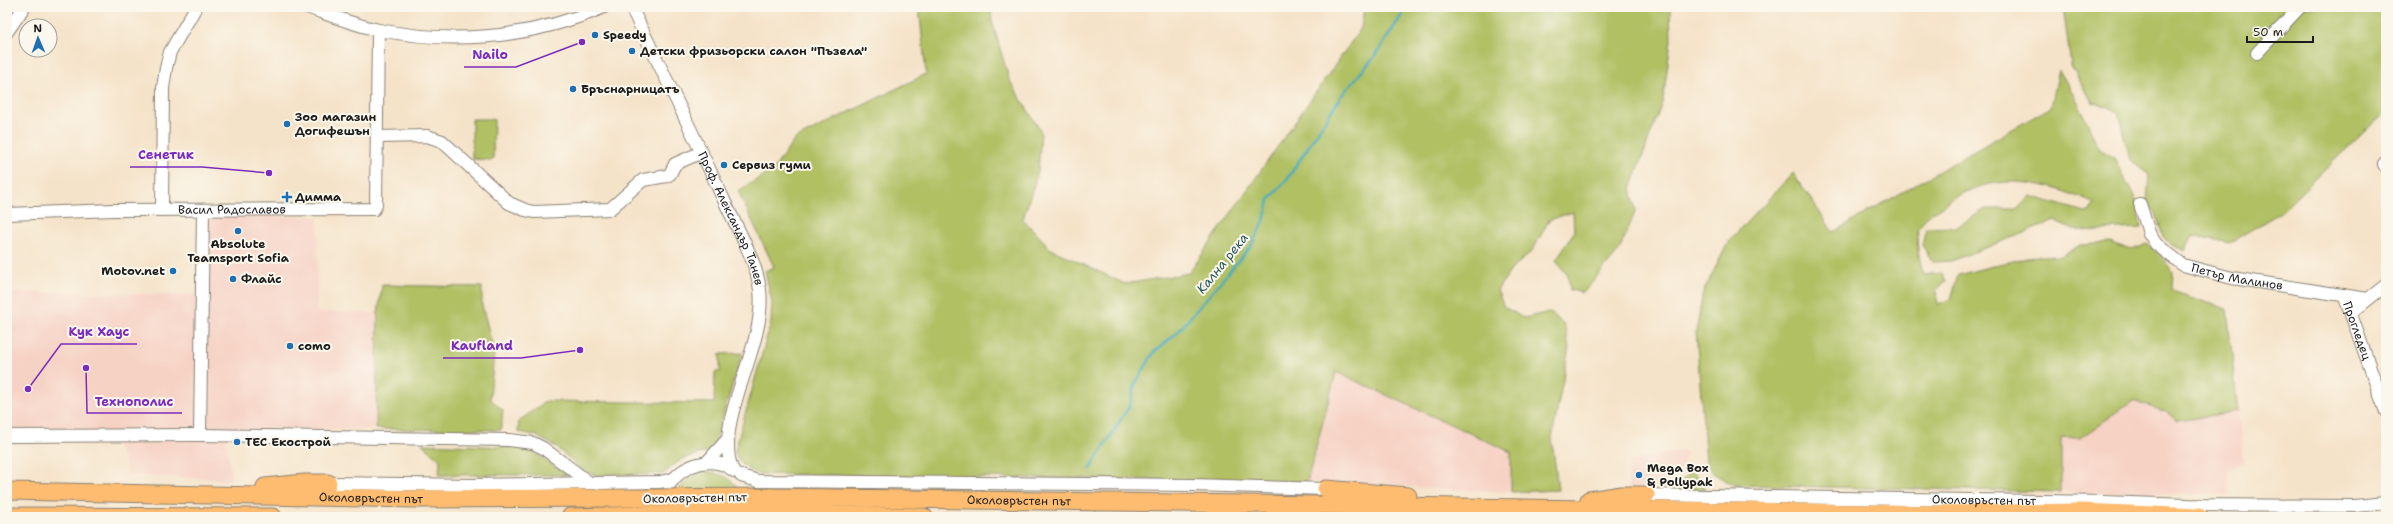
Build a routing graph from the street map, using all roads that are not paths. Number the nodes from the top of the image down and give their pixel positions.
1 (24, 7) edge
2 (196, 7) edge
3 (307, 7) edge
4 (604, 7) edge
5 (631, 7) edge
6 (2300, 7) edge
7 (378, 30) junction
8 (7, 32) edge
9 (2257, 52) dead end
10 (377, 137) junction
11 (702, 152) junction
12 (2386, 162) edge
13 (2386, 168) edge
14 (2140, 204) dead end
15 (162, 210) junction
16 (203, 210) junction
17 (7, 214) edge
18 (2386, 284) edge
19 (2344, 295) junction
20 (2368, 299) junction
21 (2352, 312) junction
22 (2382, 384) edge
23 (2386, 412) edge
24 (200, 435) junction
25 (7, 436) edge
26 (726, 441) junction
27 (707, 462) junction
28 (736, 473) junction
29 (673, 479) junction
30 (328, 483) joint
31 (590, 483) junction
32 (1326, 489) joint
33 (7, 491) edge
34 (193, 495) junction
35 (1646, 495) joint
36 (2053, 501) junction
37 (2103, 502) junction
38 (2386, 503) edge
39 (770, 505) junction
40 (1471, 507) junction
41 (1544, 507) junction
42 (1979, 514) junction
43 (7, 516) edge
44 (61, 516) edge
45 (2173, 516) junction
46 (273, 517) edge
47 (570, 517) edge
48 (665, 517) edge
49 (751, 517) edge
50 (924, 517) edge
51 (2199, 517) edge

1 - 8 street
2 - 15 street
3 - 7 street
4 - 7 street
5 - 11 street, Проф. Александър Танев
6 - 9 street
7 - 10 street, Васил Радославов
10 - 11 street
10 - 16 street, Васил Радославов
11 - 26 street, Проф. Александър Танев
12 - 13 street
14 - 19 street, Петър Малинов
15 - 16 street, Васил Радославов
15 - 17 street, Васил Радославов
16 - 24 street
18 - 20 street
19 - 20 street, Петър Малинов
19 - 21 street, Прогледец
20 - 21 street
21 - 22 street, Прогледец
22 - 23 street, Прогледец
24 - 25 street
24 - 31 street
26 - 27 street, Проф. Александър Танев
26 - 28 street, Проф. Александър Танев
27 - 28 street
27 - 29 street
28 - 32 street
28 - 49 street, Проф. Александър Танев
29 - 31 street
29 - 48 street
30 - 31 street
30 - 34 highway
32 - 40 highway
33 - 34 highway, Околовръстен път
34 - 39 highway, Околовръстен път, bridge
35 - 36 street, Околовръстен път
35 - 41 highway
36 - 37 street, Околовръстен път
36 - 42 highway
37 - 38 street, Околовръстен път
37 - 45 highway
39 - 40 highway, Околовръстен път
39 - 47 highway, Околовръстен път, bridge
39 - 50 highway, Околовръстен път
40 - 41 highway, Околовръстен път
41 - 42 highway, Околовръстен път
42 - 45 highway, Околовръстен път
43 - 44 highway
44 - 46 highway
45 - 51 highway, Околовръстен път

